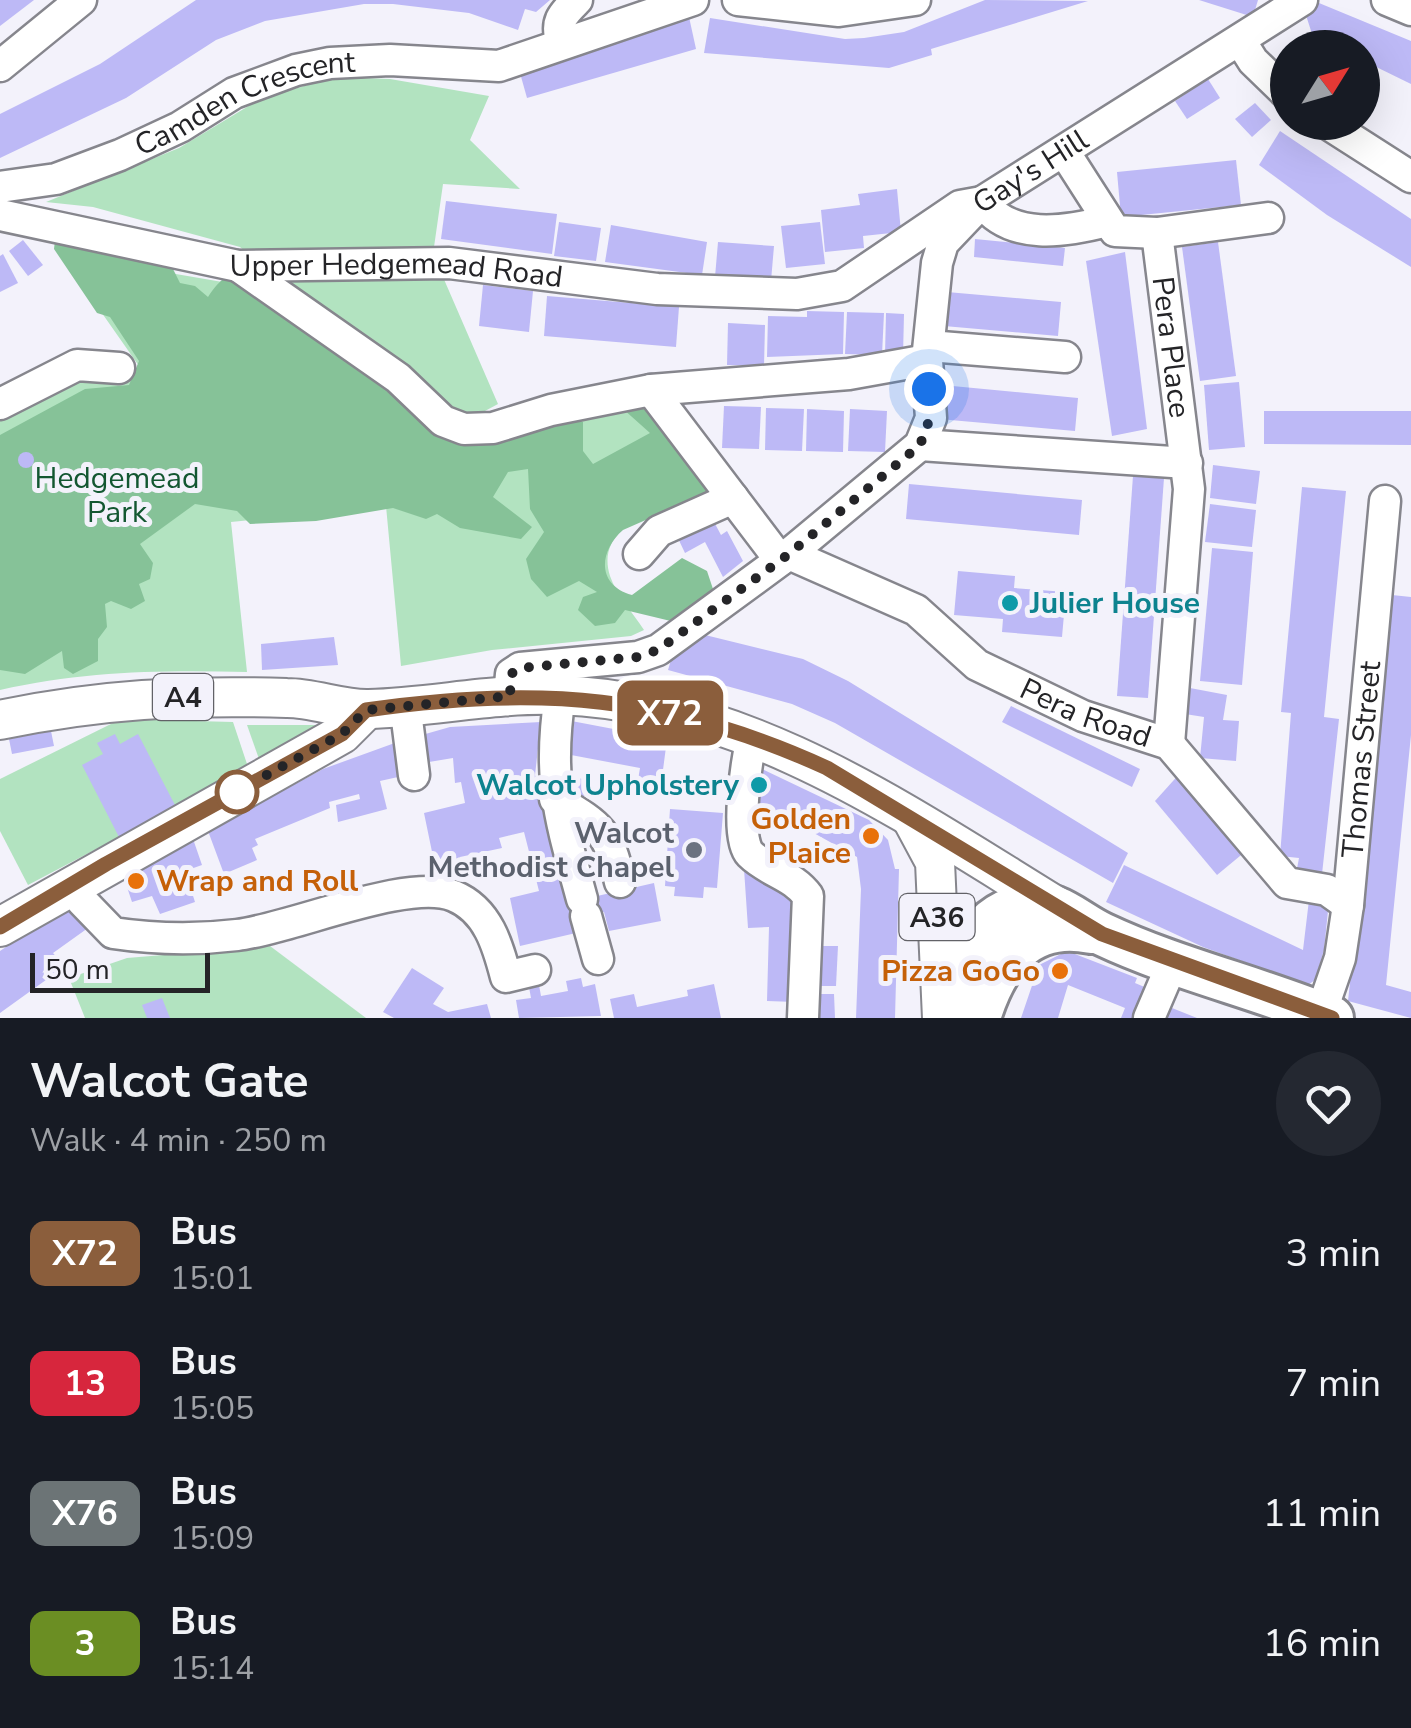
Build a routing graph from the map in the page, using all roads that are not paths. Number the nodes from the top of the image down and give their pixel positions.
1 (81, 0) edge
2 (577, 0) edge
3 (693, 0) edge
4 (738, 0) edge
5 (915, 0) edge
6 (1302, 0) edge
7 (1387, 0) edge
8 (1411, 10) edge
9 (562, 42) junction
10 (1241, 42) junction
11 (0, 66) edge
12 (1270, 78) edge
13 (1352, 140) edge
14 (1065, 153) junction
15 (1411, 178) edge
16 (0, 187) edge
17 (982, 202) junction
18 (0, 215) edge
19 (1268, 218) dead end
20 (1107, 221) junction
21 (1157, 233) junction
22 (238, 266) junction
23 (928, 353) junction
24 (1066, 357) dead end
25 (119, 368) dead end
26 (651, 390) junction
27 (0, 404) edge
28 (920, 445) junction
29 (1187, 463) junction
30 (734, 498) junction
31 (1385, 501) dead end
32 (638, 554) dead end
33 (784, 557) junction
34 (560, 695) junction
35 (510, 696) junction
36 (406, 704) junction
37 (366, 710) junction
38 (0, 720) edge
39 (752, 737) junction
40 (1169, 744) junction
41 (414, 776) dead end
42 (555, 799) junction
43 (913, 821) junction
44 (620, 882) dead end
45 (72, 883) junction
46 (1036, 899) junction
47 (1348, 905) junction
48 (0, 927) edge
49 (1102, 934) junction
50 (1018, 946) junction
51 (598, 959) dead end
52 (1173, 962) junction
53 (517, 981) dead end
54 (1327, 1016) edge
55 (803, 1018) edge
56 (942, 1018) edge
57 (957, 1018) edge
58 (979, 1018) edge
59 (1149, 1018) edge

1 - 11 street
2 - 9 street
3 - 9 street
4 - 5 street
6 - 10 street, Gay's Hill
7 - 8 street
9 - 16 street, Camden Crescent
10 - 12 street
10 - 14 street, Gay's Hill
13 - 15 street
14 - 17 street, Gay's Hill
14 - 20 street
17 - 20 street
17 - 22 street, Upper Hedgemead Road
17 - 23 street, Gay's Hill
18 - 22 street, Upper Hedgemead Road
19 - 21 street
20 - 21 street
21 - 29 street, Pera Place
22 - 26 street
23 - 24 street
23 - 26 street
23 - 28 street, Gay's Hill
25 - 27 street
26 - 30 street
28 - 29 street
28 - 33 street
29 - 40 street, Pera Place
30 - 32 street
30 - 33 street
31 - 47 street, Thomas Street
33 - 35 street
33 - 40 street, Pera Road
34 - 35 main road, A4
34 - 39 main road, A4
34 - 42 street
35 - 36 main road, A4
36 - 37 main road, A4
36 - 41 street
37 - 38 main road, A4
37 - 45 main road
39 - 43 main road, A4
39 - 55 street
40 - 47 street, Pera Road
42 - 44 street
42 - 51 street
43 - 46 main road, A4
43 - 56 main road, A36
45 - 48 main road
45 - 53 street
46 - 49 highway, A4
46 - 50 highway, A36
46 - 57 highway, A36
47 - 54 street, Thomas Street
49 - 50 highway, A36
49 - 52 highway, A4
50 - 58 highway, A36
52 - 54 highway, A4
52 - 59 street

